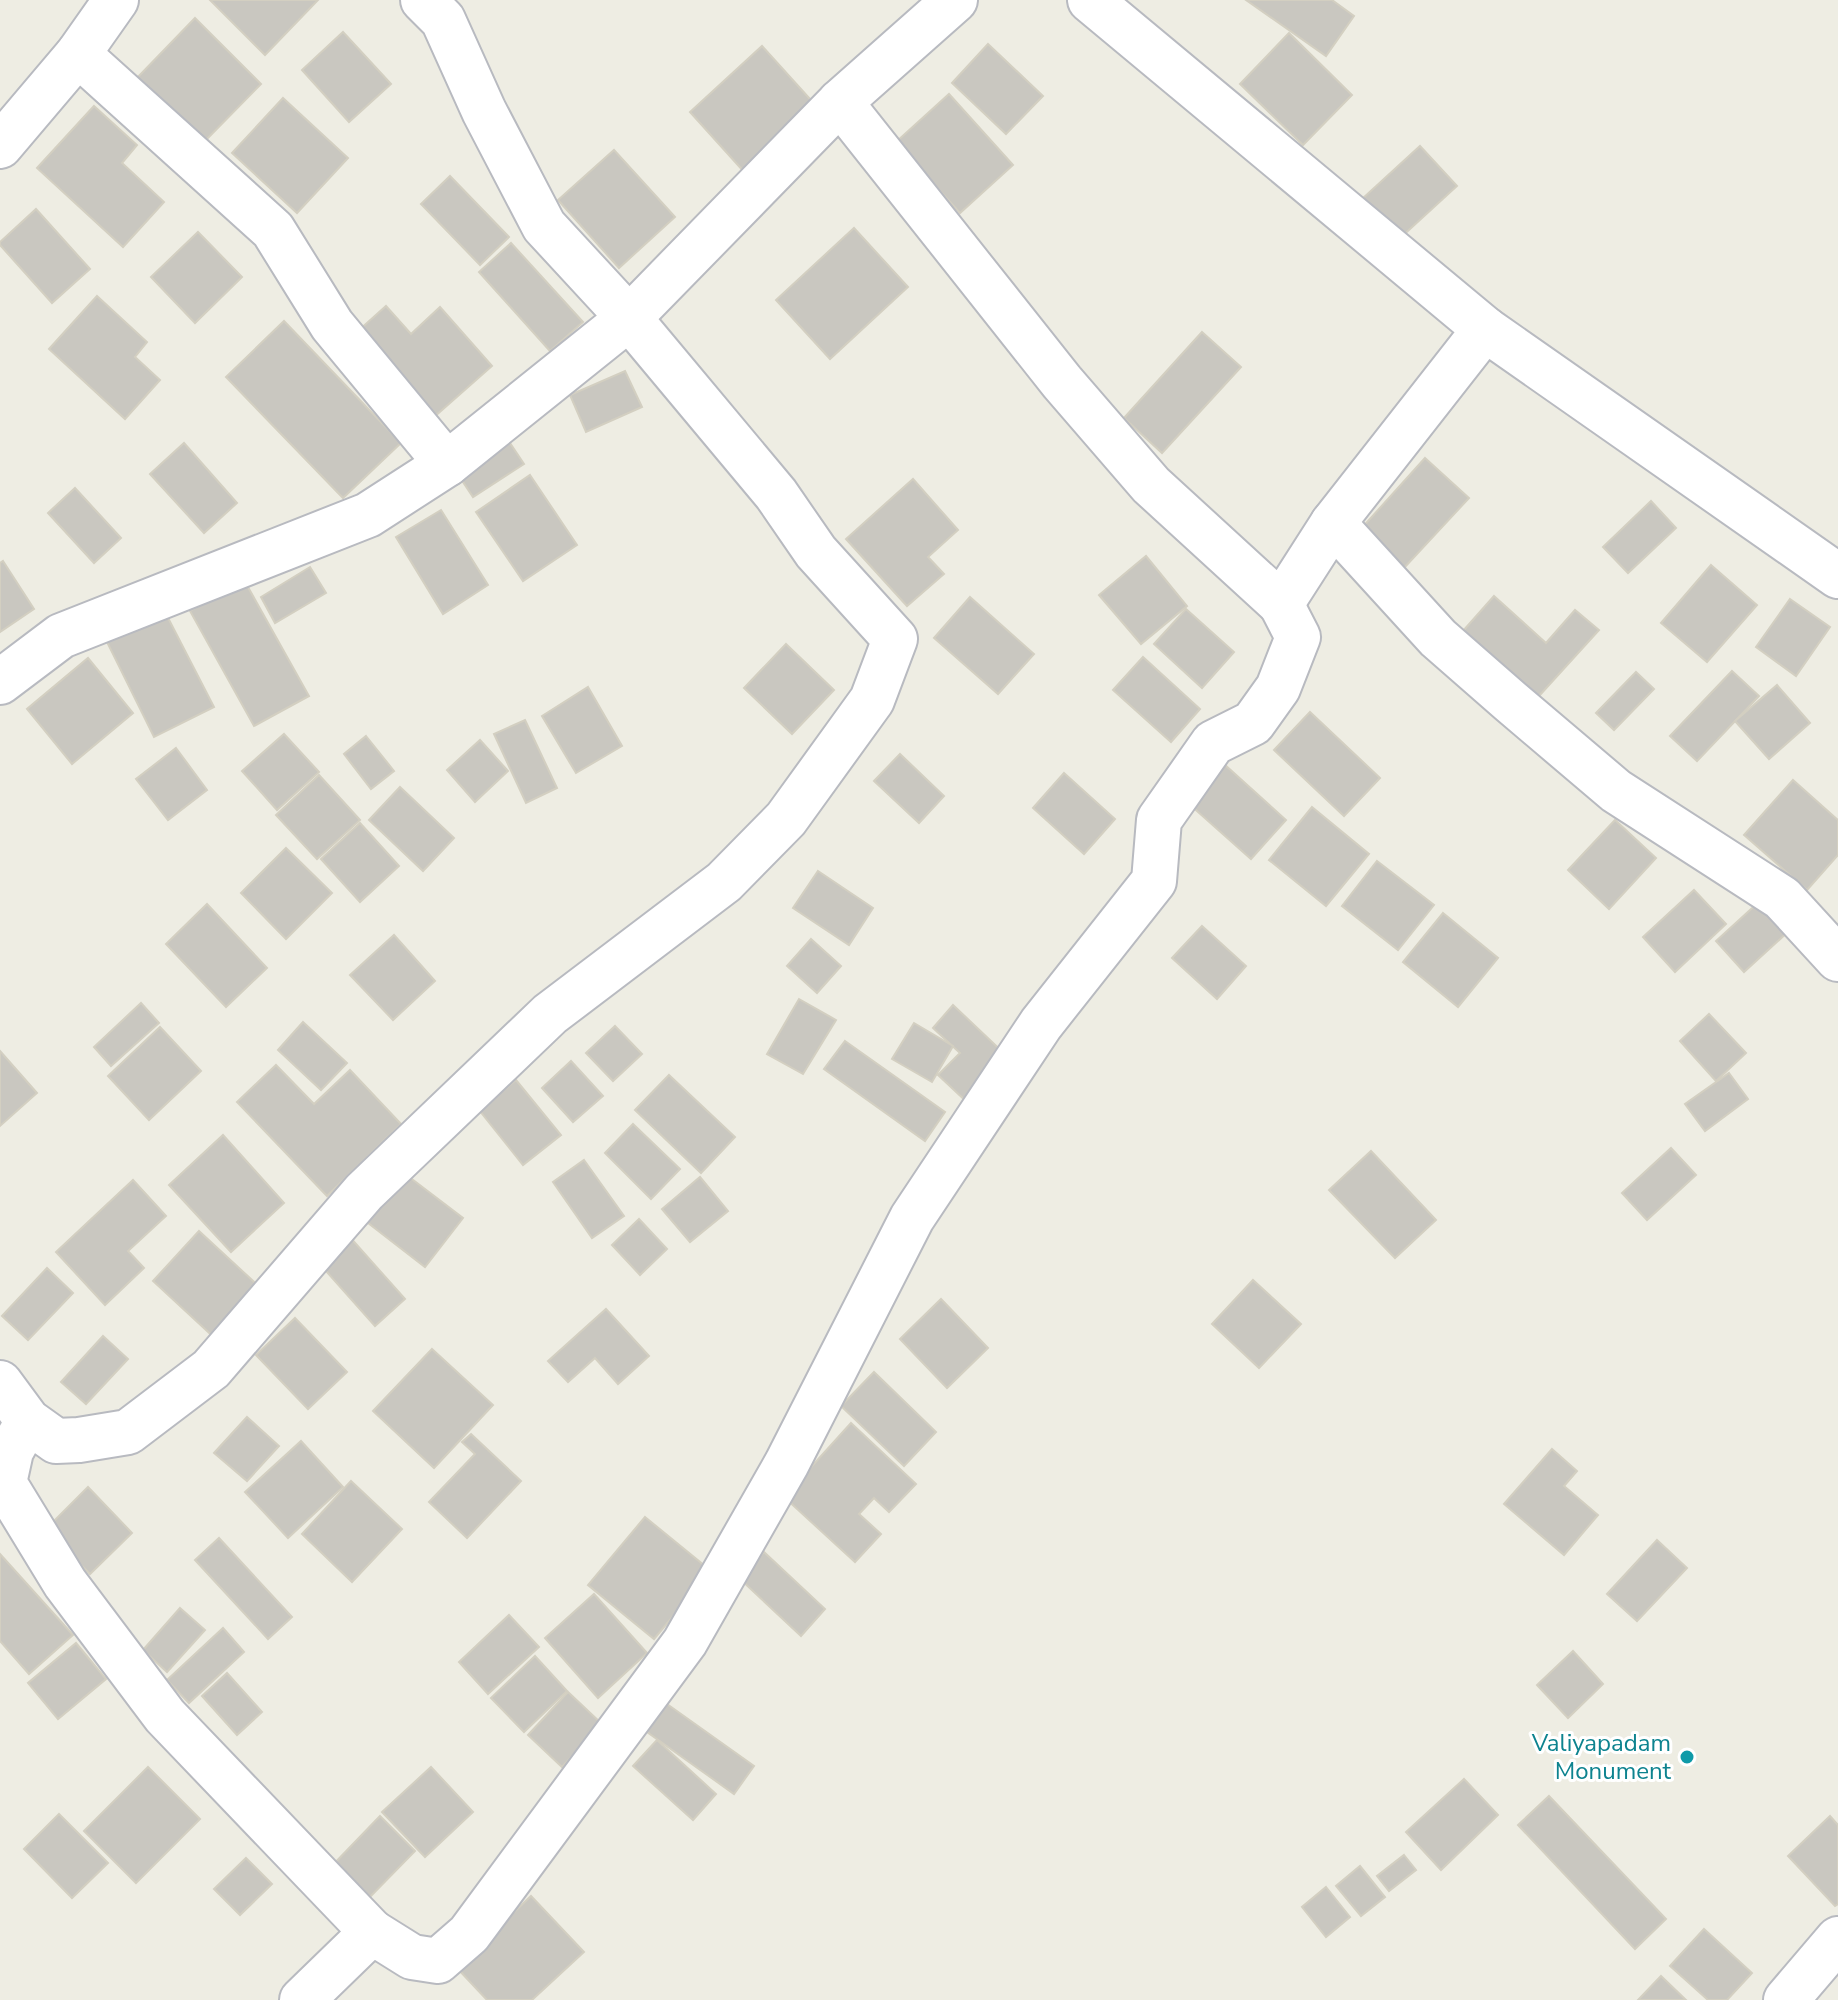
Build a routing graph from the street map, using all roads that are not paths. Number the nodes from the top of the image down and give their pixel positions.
1 (116, 0) edge
2 (423, 0) edge
3 (955, 0) edge
4 (1090, 0) edge
5 (78, 54) junction
6 (840, 102) junction
7 (0, 146) edge
8 (629, 318) junction
9 (1485, 329) junction
10 (447, 464) junction
11 (1333, 523) junction
12 (1838, 576) edge
13 (1281, 604) junction
14 (0, 682) edge
15 (1838, 959) edge
16 (0, 1383) edge
17 (28, 1421) junction
18 (372, 1932) junction
19 (1838, 1939) edge
20 (302, 2000) edge
21 (1786, 2000) edge

1 - 5 street
2 - 8 street
3 - 6 street
4 - 9 street
5 - 7 street
5 - 10 street
6 - 8 street
6 - 13 street
8 - 10 street
8 - 17 street
9 - 11 street
9 - 12 street
10 - 14 street
11 - 13 street
11 - 15 street
13 - 18 street
16 - 17 street
17 - 18 street
18 - 20 street
19 - 21 street

